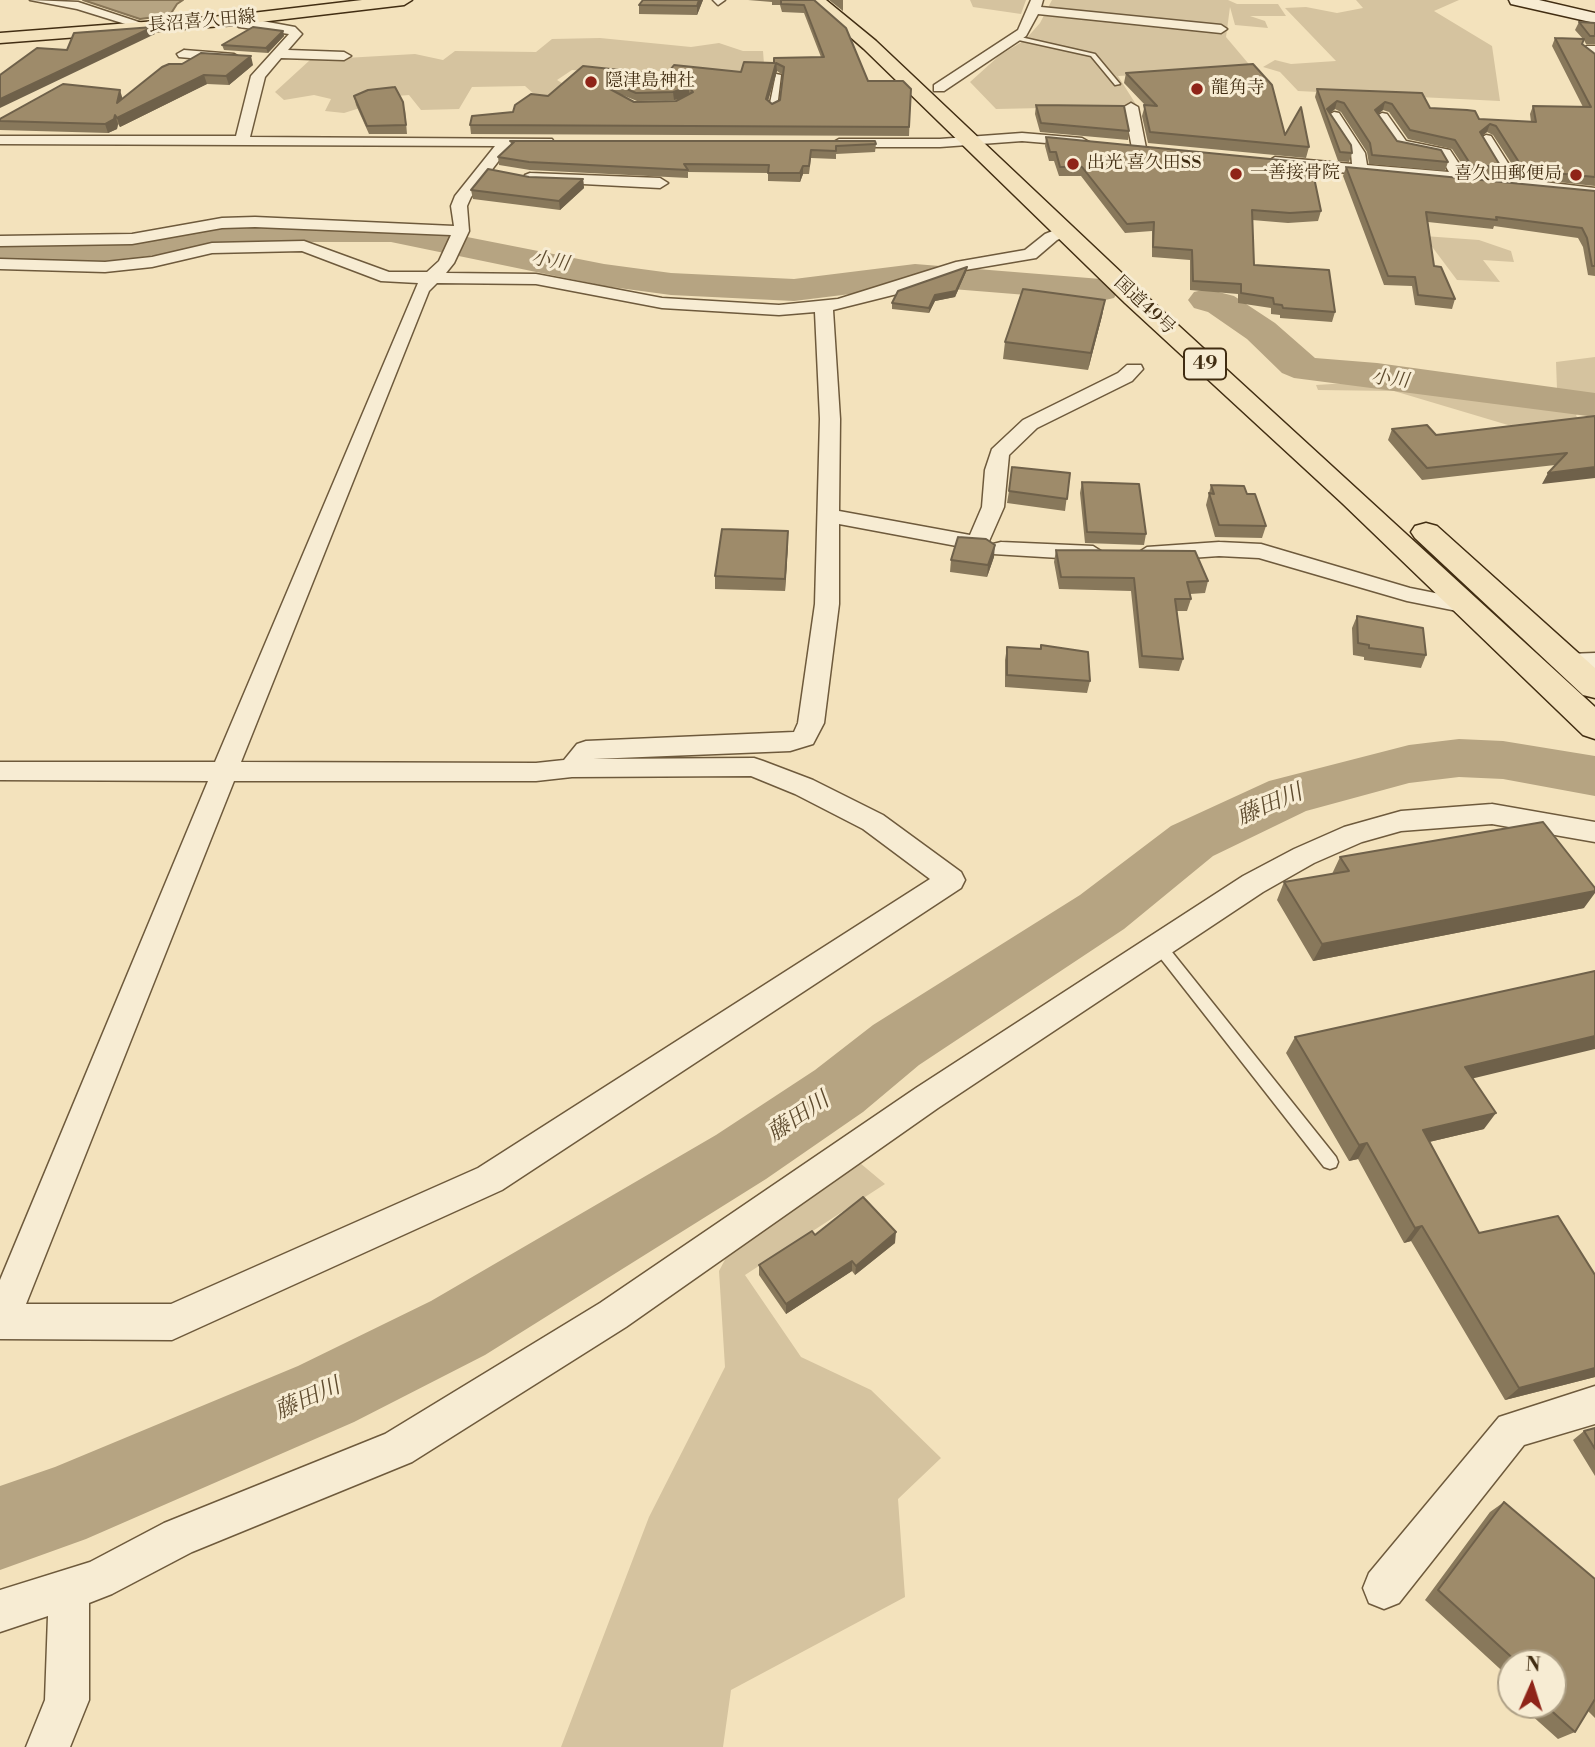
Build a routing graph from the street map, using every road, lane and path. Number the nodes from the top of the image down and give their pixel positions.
1 (36, 0) edge
2 (404, 0) edge
3 (816, 0) edge
4 (838, 0) edge
5 (1517, 0) edge
6 (1035, 5) edge
7 (1595, 18) edge
8 (235, 20) junction
9 (148, 27) junction
10 (1221, 29) dead end
11 (0, 38) edge
12 (1016, 38) junction
13 (1595, 50) edge
14 (184, 54) dead end
15 (344, 56) dead end
16 (273, 57) junction
17 (1595, 60) edge
18 (778, 75) edge
19 (1117, 84) dead end
20 (939, 88) junction
21 (1131, 107) dead end
22 (773, 108) edge
23 (1334, 116) edge
24 (1382, 117) edge
25 (1486, 139) edge
26 (0, 140) edge
27 (983, 140) junction
28 (242, 141) junction
29 (506, 142) junction
30 (560, 142) edge
31 (818, 143) edge
32 (1101, 144) edge
33 (1139, 148) edge
34 (1264, 161) edge
35 (1360, 170) junction
36 (519, 176) edge
37 (1460, 178) junction
38 (660, 183) edge
39 (1513, 184) junction
40 (1595, 193) edge
41 (1065, 231) junction
42 (457, 239) junction
43 (0, 241) edge
44 (0, 264) edge
45 (430, 279) junction
46 (824, 307) junction
47 (1134, 369) dead end
48 (1356, 468) dead end
49 (1405, 512) dead end
50 (826, 515) junction
51 (1001, 549) dead end
52 (1467, 606) junction
53 (1595, 661) edge
54 (1568, 662) junction
55 (1595, 687) edge
56 (1595, 727) edge
57 (572, 768) junction
58 (0, 771) edge
59 (225, 771) junction
60 (1595, 832) edge
61 (1158, 946) junction
62 (1330, 1162) dead end
63 (0, 1321) edge
64 (1595, 1405) edge
65 (1384, 1588) dead end
66 (69, 1589) junction
67 (0, 1611) edge
68 (48, 1747) edge

1 - 9 street
2 - 8 main road, 長沼喜久田線
3 - 27 main road, 国道49号 / 49
4 - 20 main road, 国道49号 / 49
5 - 7 street
6 - 10 street
6 - 12 street
8 - 9 main road, 長沼喜久田線
8 - 16 street
9 - 11 main road, 長沼喜久田線
12 - 19 lane
12 - 20 street
13 - 17 street
14 - 16 street
15 - 16 street
16 - 28 street
18 - 22 lane
20 - 27 main road, 国道49号 / 49
21 - 33 street
23 - 35 street
24 - 37 street
25 - 39 street
26 - 28 street
27 - 31 street
27 - 32 street
27 - 41 main road, 国道49号 / 49
27 - 48 main road, 国道49号 / 49
28 - 29 street
29 - 30 street
29 - 42 street
34 - 35 street
35 - 37 street
36 - 38 street
37 - 39 street
39 - 40 street
41 - 46 street
41 - 52 main road, 国道49号 / 49
42 - 43 street
42 - 45 street
44 - 45 street
45 - 46 street
45 - 59 street
46 - 50 street
47 - 50 street
49 - 54 main road
50 - 57 street
51 - 52 street
52 - 56 main road, 国道49号 / 49
53 - 54 street
54 - 55 main road
57 - 59 street
57 - 63 street
58 - 59 street
59 - 63 street
60 - 61 street
61 - 62 lane
61 - 66 street
64 - 65 street
66 - 67 street
66 - 68 street

